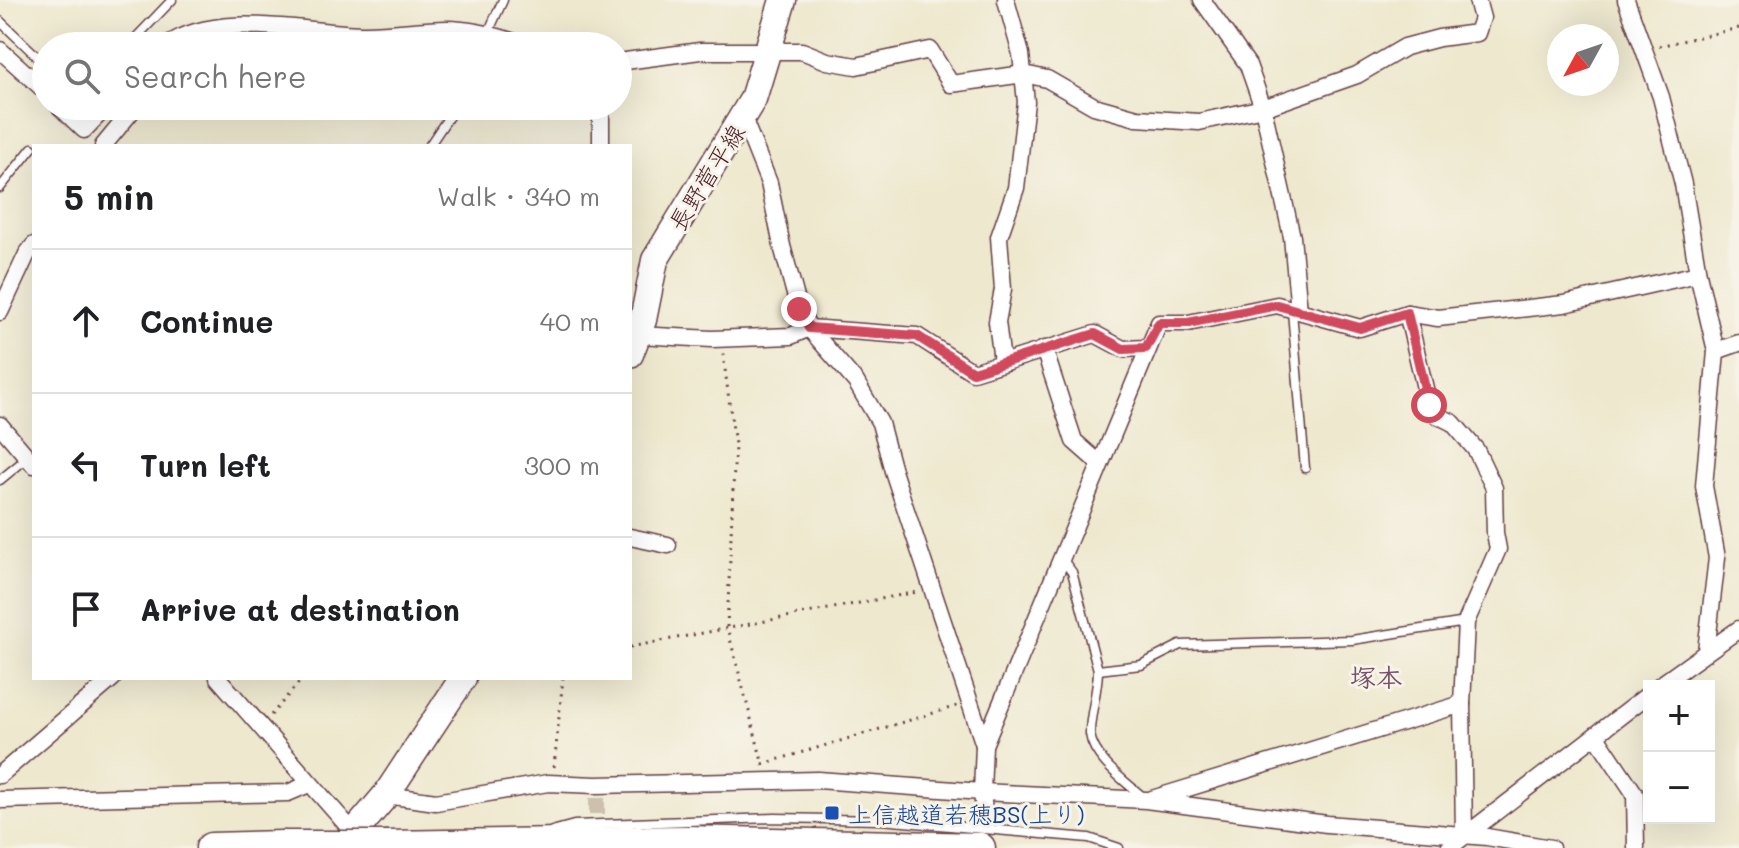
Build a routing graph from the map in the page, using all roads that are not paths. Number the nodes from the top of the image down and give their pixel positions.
1 (172, 0) edge
2 (503, 0) edge
3 (783, 0) edge
4 (1006, 0) edge
5 (1202, 0) edge
6 (1477, 0) edge
7 (1626, 0) edge
8 (0, 21) edge
9 (141, 32) edge
10 (198, 32) edge
11 (322, 32) edge
12 (408, 32) edge
13 (460, 32) edge
14 (488, 32) edge
15 (0, 50) edge
16 (32, 52) edge
17 (768, 53) junction
18 (632, 60) edge
19 (1024, 74) junction
20 (32, 79) edge
21 (1263, 108) junction
22 (743, 118) junction
23 (74, 120) edge
24 (94, 120) edge
25 (124, 120) edge
26 (447, 120) edge
27 (601, 120) edge
28 (105, 144) edge
29 (430, 144) edge
30 (601, 144) edge
31 (32, 148) dead end
32 (0, 188) edge
33 (32, 248) edge
34 (1698, 274) junction
35 (1296, 311) junction
36 (0, 312) edge
37 (1407, 313) junction
38 (809, 328) junction
39 (635, 334) edge
40 (1739, 343) edge
41 (1146, 348) junction
42 (1044, 349) junction
43 (1716, 351) junction
44 (1002, 361) junction
45 (0, 425) edge
46 (32, 458) edge
47 (1099, 463) junction
48 (1305, 468) dead end
49 (0, 480) edge
50 (632, 537) edge
51 (668, 545) dead end
52 (1061, 558) junction
53 (1466, 622) junction
54 (1739, 629) edge
55 (1706, 651) junction
56 (1098, 670) junction
57 (111, 680) edge
58 (220, 680) edge
59 (462, 680) edge
60 (1667, 680) edge
61 (1643, 699) edge
62 (1462, 704) junction
63 (1596, 736) junction
64 (984, 745) junction
65 (2, 768) edge
66 (309, 784) junction
67 (982, 792) junction
68 (386, 795) junction
69 (0, 800) edge
70 (1146, 800) junction
71 (982, 834) edge
72 (1464, 835) junction
73 (349, 843) edge
74 (509, 844) junction
75 (211, 848) edge
76 (1119, 848) edge
77 (1449, 848) edge
78 (1551, 848) edge
79 (1636, 848) edge

1 - 9 lane
2 - 14 lane
3 - 17 main road, 長野菅平線
4 - 19 street
5 - 21 street
6 - 21 street
7 - 34 street
8 - 16 lane
10 - 11 street
12 - 13 street
15 - 20 street
17 - 18 street
17 - 19 street
17 - 22 main road, 長野菅平線
19 - 21 street
19 - 44 street
21 - 35 street
22 - 38 street
22 - 39 main road, 長野菅平線
23 - 24 street
25 - 28 street
26 - 29 lane
27 - 30 street
31 - 32 lane
33 - 36 street
34 - 37 street
34 - 43 street
35 - 37 street
35 - 41 street
35 - 48 lane
37 - 53 street
38 - 39 street
38 - 44 street
38 - 64 street
40 - 43 street
41 - 42 street
41 - 47 street
42 - 44 street
42 - 47 street
43 - 55 street
45 - 46 street
46 - 49 lane
47 - 52 street
50 - 51 street
52 - 56 lane
52 - 64 street
53 - 56 lane
53 - 62 street
54 - 55 street
55 - 60 street
56 - 70 lane
57 - 65 street
58 - 66 street
59 - 68 main road
61 - 63 street
62 - 70 street
62 - 72 street
63 - 72 street
63 - 79 street
64 - 67 street
66 - 69 street
66 - 73 street
67 - 68 street
67 - 70 street
67 - 71 street
68 - 73 main road
70 - 72 street
71 - 74 highway
72 - 77 street
72 - 78 street
74 - 75 highway, bridge
74 - 76 lane

